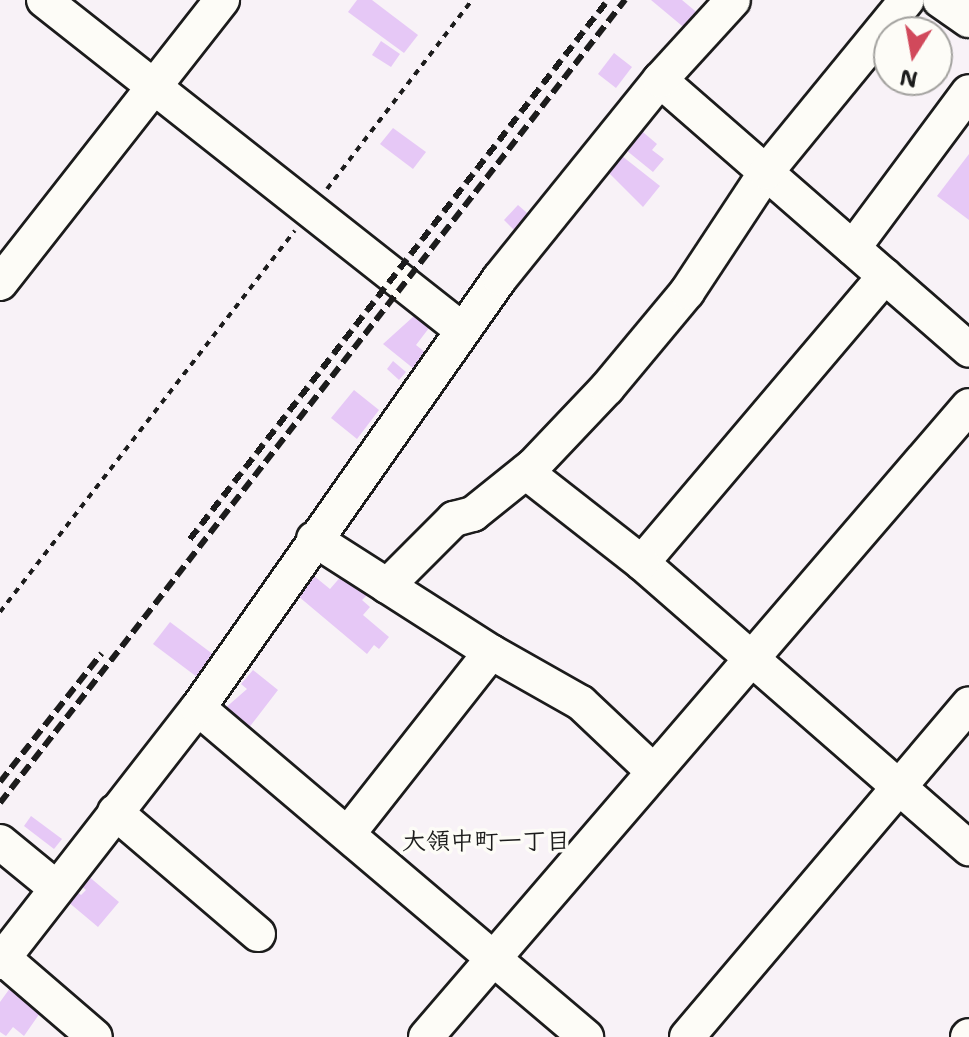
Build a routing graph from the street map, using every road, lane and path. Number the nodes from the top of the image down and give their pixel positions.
1 (44, 0) edge
2 (222, 0) edge
3 (472, 0) edge
4 (733, 0) edge
5 (907, 0) edge
6 (940, 0) edge
7 (969, 20) edge
8 (660, 80) junction
9 (154, 88) junction
10 (969, 92) edge
11 (766, 172) junction
12 (310, 211) junction
13 (853, 248) junction
14 (885, 276) junction
15 (0, 283) edge
16 (461, 329) junction
17 (969, 350) edge
18 (969, 406) edge
19 (526, 472) junction
20 (314, 539) junction
21 (642, 563) junction
22 (387, 586) junction
23 (0, 612) edge
24 (491, 652) junction
25 (751, 660) junction
26 (969, 705) edge
27 (198, 708) junction
28 (654, 772) junction
29 (898, 789) junction
30 (115, 812) junction
31 (348, 834) junction
32 (0, 842) edge
33 (969, 848) edge
34 (55, 887) junction
35 (258, 934) dead end
36 (494, 957) junction
37 (2, 960) edge
38 (95, 1037) edge
39 (426, 1037) edge
40 (586, 1037) edge
41 (687, 1037) edge

1 - 9 street
2 - 9 street
3 - 12 path
4 - 8 street
5 - 11 street
6 - 7 street
8 - 11 street
8 - 16 street
9 - 12 street
9 - 15 street
10 - 13 street
11 - 13 street
11 - 19 street
12 - 16 street
12 - 23 path
13 - 14 street
14 - 17 street
14 - 21 street
16 - 20 street
18 - 25 street
19 - 21 street
19 - 22 street
20 - 22 street
20 - 27 street
21 - 25 street
22 - 24 street
24 - 28 street
24 - 31 street
25 - 28 street
25 - 29 street
26 - 29 street
27 - 30 street
27 - 31 street
28 - 36 street
29 - 33 street
29 - 41 street
30 - 34 street
30 - 35 street
31 - 36 street
32 - 34 street
34 - 37 street
36 - 39 street
36 - 40 street
37 - 38 street

